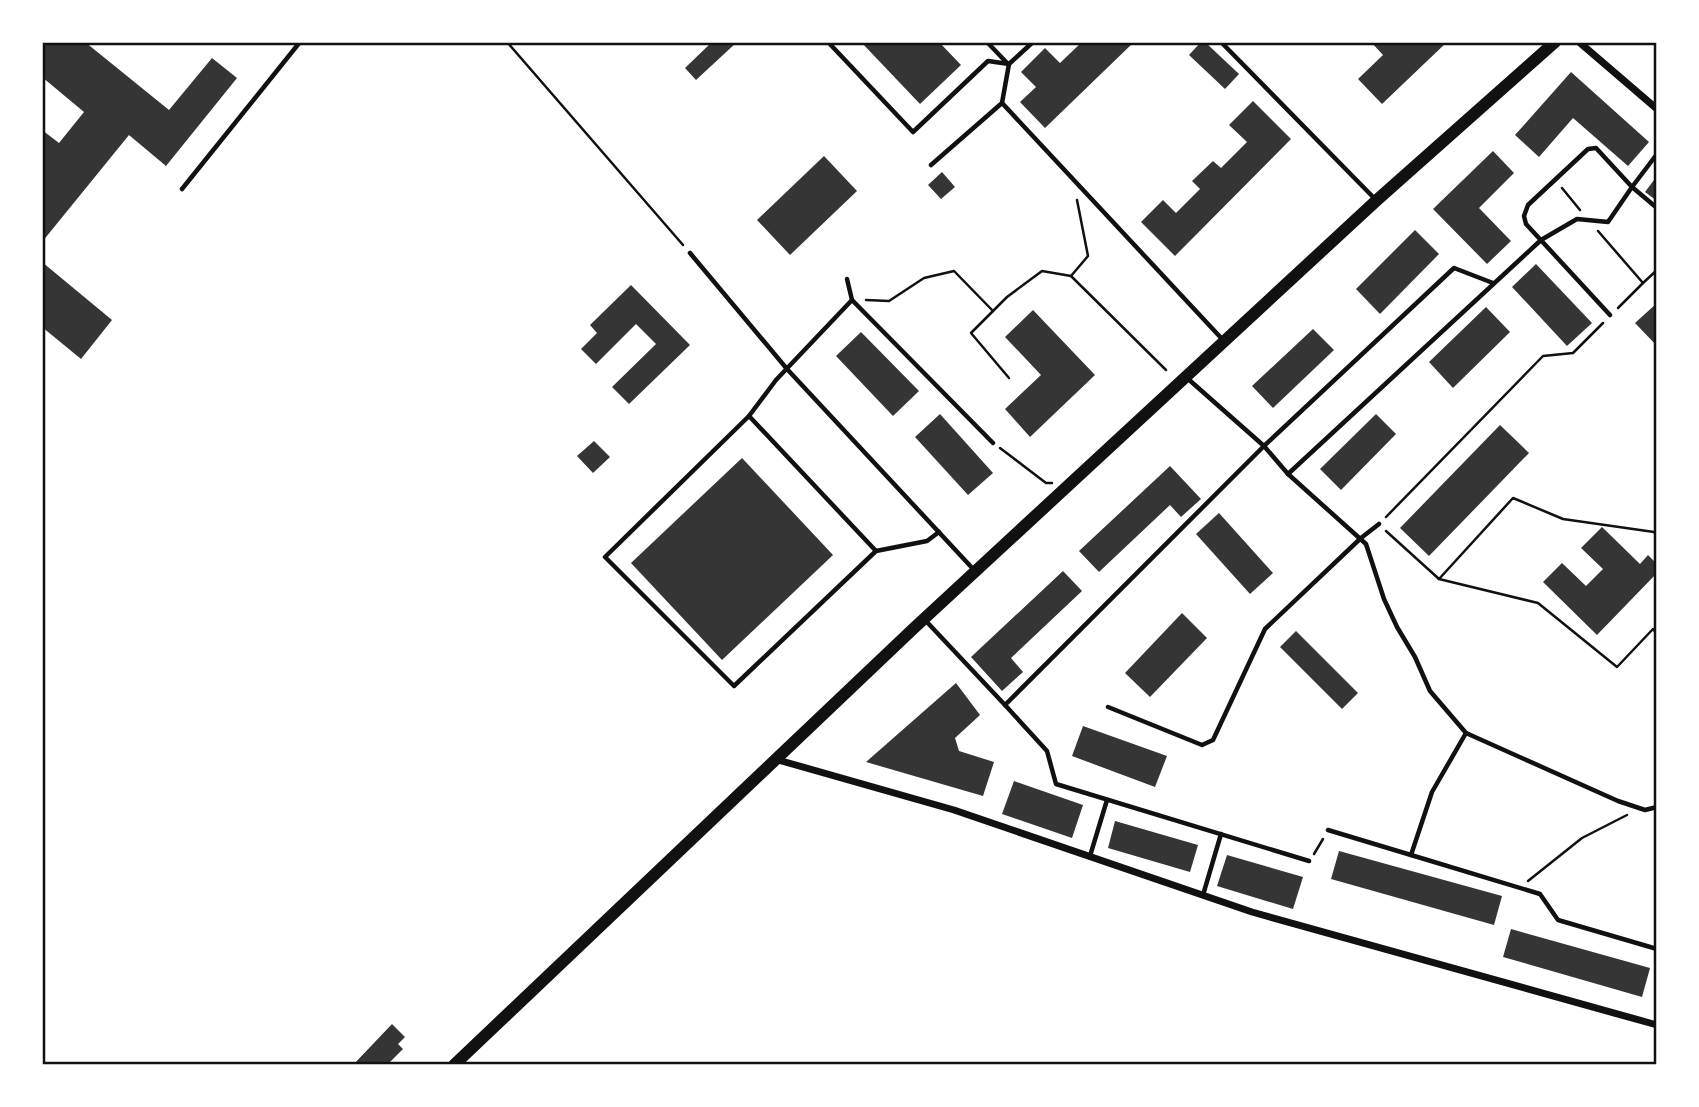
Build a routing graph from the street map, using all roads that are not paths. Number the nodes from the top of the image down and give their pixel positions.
1 (300, 42) edge
2 (828, 42) edge
3 (987, 42) edge
4 (1033, 42) edge
5 (1221, 42) edge
6 (1555, 42) edge
7 (1579, 42) edge
8 (1009, 64) junction
9 (1002, 103) junction
10 (1657, 108) edge
11 (1657, 154) edge
12 (931, 165) dead end
13 (1632, 187) junction
14 (182, 189) dead end
15 (1377, 200) junction
16 (1657, 208) edge
17 (1541, 240) junction
18 (690, 253) road end
19 (847, 279) dead end
20 (1493, 283) junction
21 (852, 300) junction
22 (1610, 315) road end
23 (1224, 341) junction
24 (787, 369) junction
25 (1186, 377) junction
26 (749, 416) junction
27 (993, 443) road end
28 (1264, 446) junction
29 (1287, 474) junction
30 (1379, 524) road end
31 (939, 532) junction
32 (1361, 538) junction
33 (876, 551) junction
34 (975, 572) junction
35 (925, 619) junction
36 (1005, 705) junction
37 (1108, 707) dead end
38 (1466, 733) junction
39 (778, 760) junction
40 (1107, 800) junction
41 (1657, 807) edge
42 (1328, 830) road end
43 (1222, 834) junction
44 (1411, 855) junction
45 (1090, 856) junction
46 (1310, 861) road end
47 (1203, 895) junction
48 (1657, 949) edge
49 (1657, 1025) edge
50 (454, 1065) edge

1 - 14 lane
2 - 8 lane
3 - 8 lane
4 - 8 lane
5 - 15 lane
6 - 15 main road
7 - 10 street
8 - 9 lane
9 - 12 lane
9 - 23 lane
11 - 13 lane
13 - 16 lane
13 - 17 lane
13 - 17 lane
15 - 23 main road
17 - 20 lane
17 - 22 lane
18 - 24 lane
19 - 21 lane
20 - 28 lane
20 - 29 lane
21 - 24 lane
21 - 27 lane
23 - 25 main road
24 - 26 lane
24 - 31 lane
25 - 28 lane
25 - 34 main road
26 - 33 lane
26 - 33 lane
28 - 29 lane
28 - 36 lane
29 - 32 lane
30 - 32 lane
31 - 33 lane
31 - 34 lane
32 - 37 lane
32 - 38 lane
34 - 35 main road
35 - 36 lane
35 - 39 main road
36 - 40 lane
38 - 41 lane
38 - 44 lane
39 - 45 street
39 - 50 main road
40 - 43 lane
40 - 45 lane
42 - 44 lane
43 - 46 lane
43 - 47 lane
44 - 48 lane
45 - 47 street
47 - 49 street

